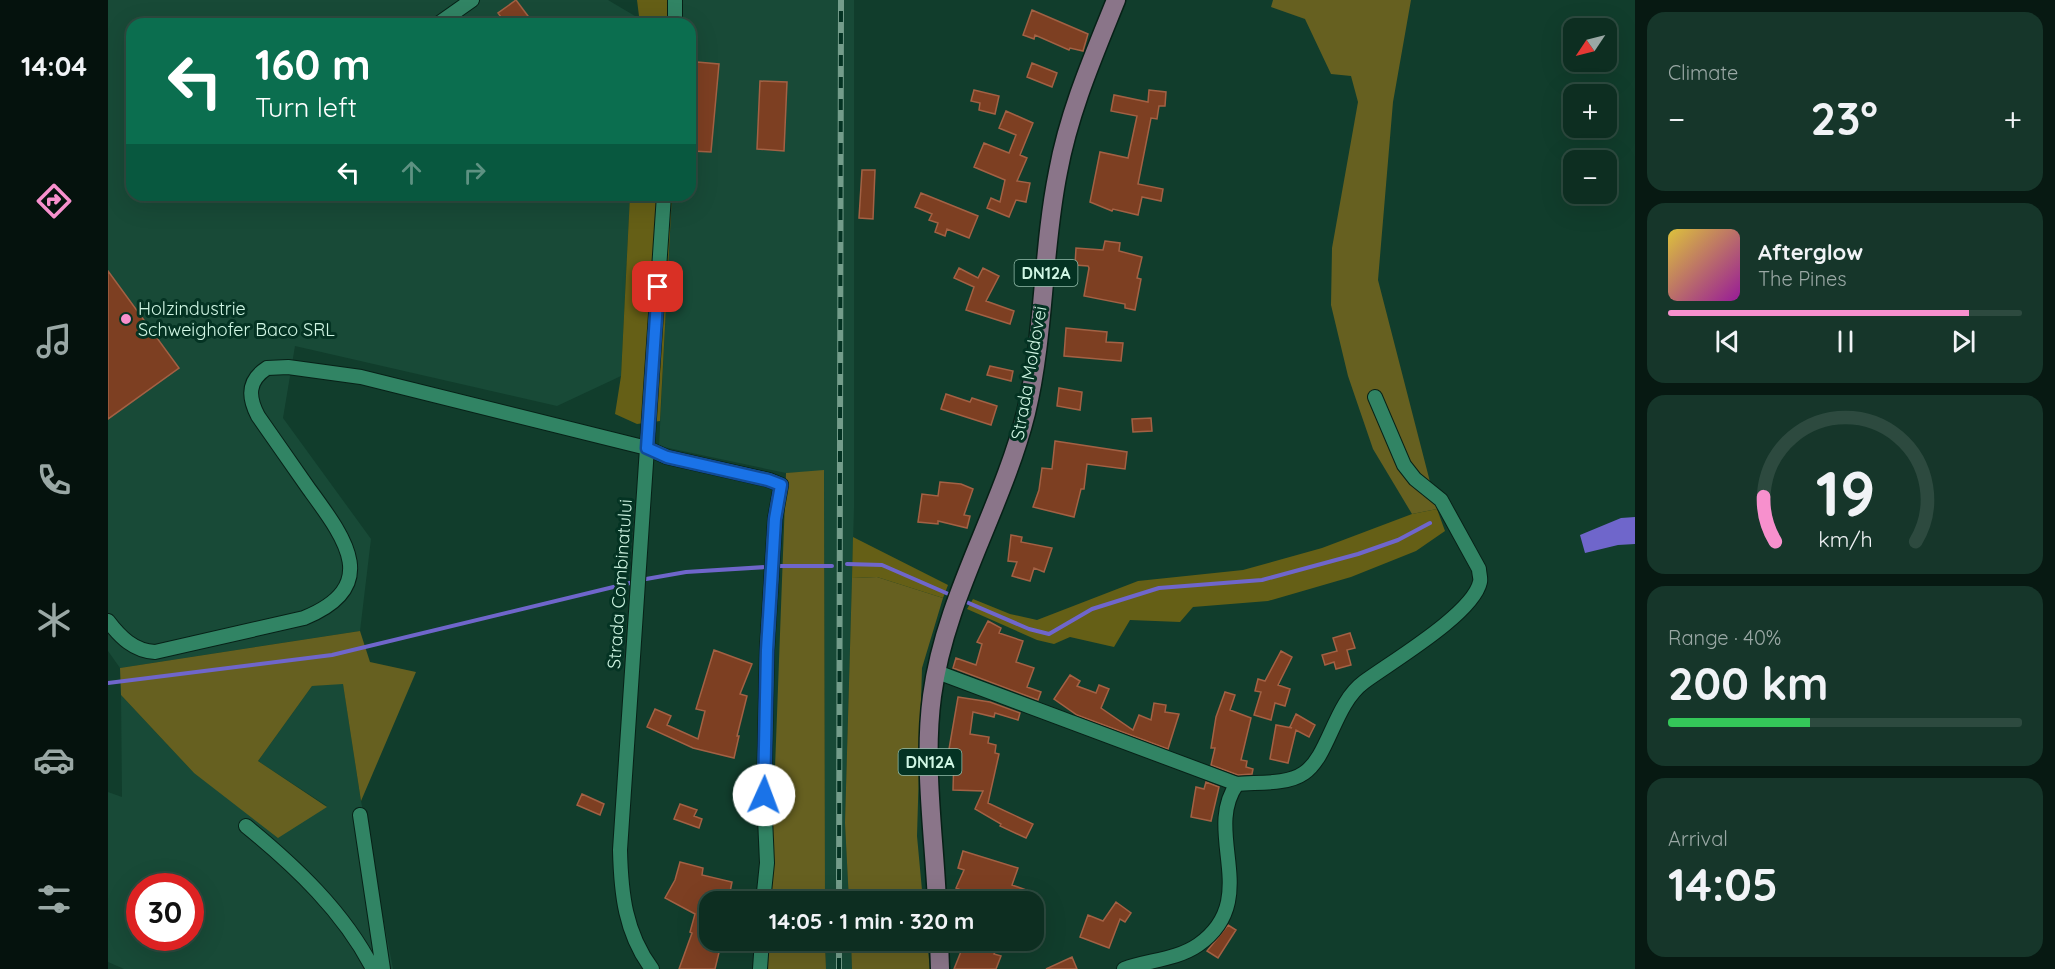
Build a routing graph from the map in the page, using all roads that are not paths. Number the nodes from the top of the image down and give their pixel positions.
1 (472, 0) edge
2 (675, 0) edge
3 (1116, 0) edge
4 (446, 18) edge
5 (675, 18) edge
6 (664, 201) edge
7 (1375, 397) dead end
8 (647, 448) junction
9 (108, 621) edge
10 (937, 672) junction
11 (1237, 784) junction
12 (360, 815) dead end
13 (246, 826) dead end
14 (934, 852) junction
15 (764, 891) edge
16 (932, 891) edge
17 (936, 891) edge
18 (761, 951) edge
19 (930, 951) edge
20 (939, 951) edge
21 (373, 969) edge
22 (383, 969) edge
23 (652, 969) edge
24 (760, 969) edge
25 (930, 969) edge
26 (940, 969) edge
27 (1124, 969) edge

1 - 4 street
2 - 5 street
3 - 10 main road, Strada Moldovei / DN12A
6 - 8 street, Strada Combinatului
7 - 11 street
8 - 9 street
8 - 15 street
8 - 23 street, Strada Combinatului
10 - 11 street
10 - 14 main road, Strada Moldovei / DN12A
11 - 27 street
12 - 22 street
13 - 21 street
14 - 16 main road
14 - 17 main road, Strada Moldovei / DN12A
18 - 24 street
19 - 25 main road
20 - 26 main road

